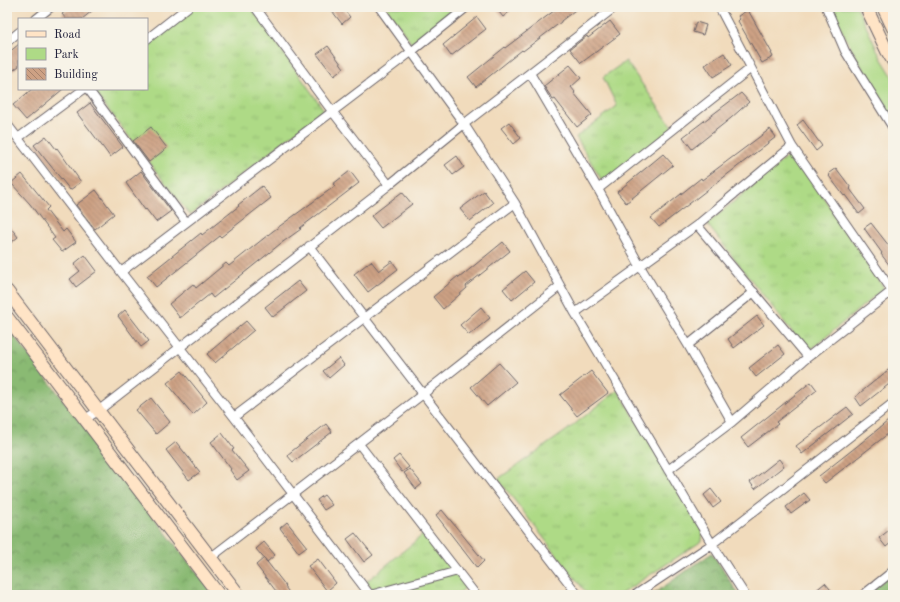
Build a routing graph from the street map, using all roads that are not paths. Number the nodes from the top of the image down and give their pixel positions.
1 (51, 7) edge
2 (188, 7) edge
3 (255, 7) edge
4 (379, 7) edge
5 (467, 7) edge
6 (615, 7) edge
7 (719, 7) edge
8 (826, 7) edge
9 (866, 7) edge
10 (883, 7) edge
11 (37, 18) edge
12 (893, 28) edge
13 (18, 33) edge
14 (148, 38) edge
15 (7, 42) edge
16 (411, 52) junction
17 (893, 61) edge
18 (751, 68) junction
19 (530, 73) junction
20 (83, 90) edge
21 (89, 90) edge
22 (332, 111) junction
23 (7, 124) edge
24 (464, 124) junction
25 (893, 128) edge
26 (18, 138) junction
27 (792, 146) junction
28 (389, 185) junction
29 (598, 189) junction
30 (515, 203) junction
31 (186, 222) junction
32 (697, 225) junction
33 (309, 246) junction
34 (640, 266) junction
35 (121, 272) junction
36 (560, 286) junction
37 (7, 291) edge
38 (893, 291) edge
39 (754, 292) junction
40 (575, 313) junction
41 (7, 317) edge
42 (364, 318) junction
43 (688, 345) junction
44 (180, 347) junction
45 (808, 357) junction
46 (423, 394) junction
47 (893, 403) edge
48 (98, 411) junction
49 (234, 417) junction
50 (84, 419) junction
51 (732, 422) junction
52 (359, 444) junction
53 (668, 470) junction
54 (293, 494) junction
55 (712, 544) junction
56 (210, 558) junction
57 (458, 571) junction
58 (893, 571) edge
59 (219, 595) edge
60 (239, 595) edge
61 (370, 595) edge
62 (476, 595) edge
63 (578, 595) edge
64 (635, 595) edge
65 (745, 595) edge
66 (863, 595) edge

1 - 11 street
2 - 14 street
3 - 22 street
4 - 16 street
5 - 16 street
6 - 19 street
7 - 18 street
8 - 25 street
9 - 17 street
10 - 12 street
13 - 15 street
16 - 22 street
16 - 24 street
18 - 27 street
18 - 29 street
19 - 24 street
19 - 29 street
20 - 26 street
21 - 31 street
22 - 28 street
22 - 31 street
23 - 26 street
24 - 28 street
24 - 30 street
26 - 35 street
27 - 32 street
27 - 38 street
28 - 33 street
29 - 34 street
30 - 36 street
30 - 42 street
31 - 35 street
32 - 34 street
32 - 39 street
33 - 42 street
33 - 44 street
34 - 40 street
34 - 43 street
35 - 44 street
36 - 40 street
36 - 46 street
37 - 48 street
38 - 45 street
39 - 43 street
39 - 45 street
40 - 53 street
41 - 50 street
42 - 46 street
42 - 49 street
43 - 51 street
44 - 48 street
44 - 49 street
45 - 51 street
46 - 52 street
46 - 63 street
47 - 55 street
48 - 50 street
48 - 56 street
49 - 54 street
50 - 59 street
51 - 53 street
52 - 54 street
52 - 57 street
53 - 55 street
54 - 56 street
54 - 61 street
55 - 64 street
55 - 65 street
56 - 60 street
57 - 61 street
57 - 62 street
58 - 66 street

